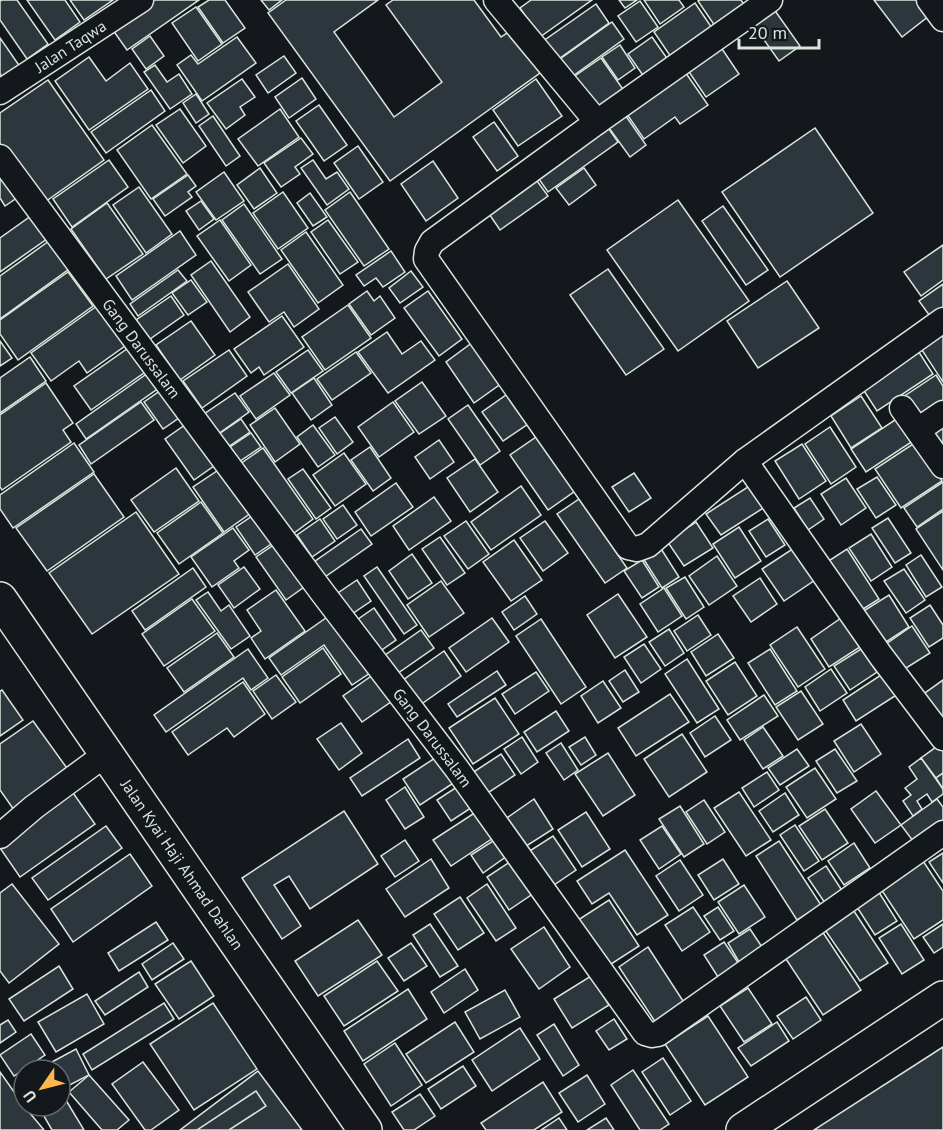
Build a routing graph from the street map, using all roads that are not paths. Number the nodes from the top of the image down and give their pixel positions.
1 (141, 0) edge
2 (496, 0) edge
3 (770, 0) edge
4 (929, 0) edge
5 (943, 19) edge
6 (0, 92) edge
7 (597, 122) junction
8 (0, 157) edge
9 (943, 320) edge
10 (902, 408) dead end
11 (943, 413) edge
12 (918, 430) junction
13 (745, 461) junction
14 (943, 465) edge
15 (0, 599) edge
16 (943, 738) edge
17 (106, 754) junction
18 (943, 834) edge
19 (0, 836) edge
20 (943, 998) edge
21 (364, 1130) edge
22 (743, 1130) edge

1 - 6 street, Jalan Taqwa
2 - 7 street
3 - 7 street
4 - 5 street
7 - 13 street
8 - 18 street, Gang Darussalam
9 - 13 street
10 - 12 street
11 - 12 street
12 - 14 street
13 - 16 street
15 - 17 main road, Jalan Kyai Haji Ahmad Dahlan
17 - 19 street
17 - 21 main road, Jalan Kyai Haji Ahmad Dahlan
20 - 22 main road

